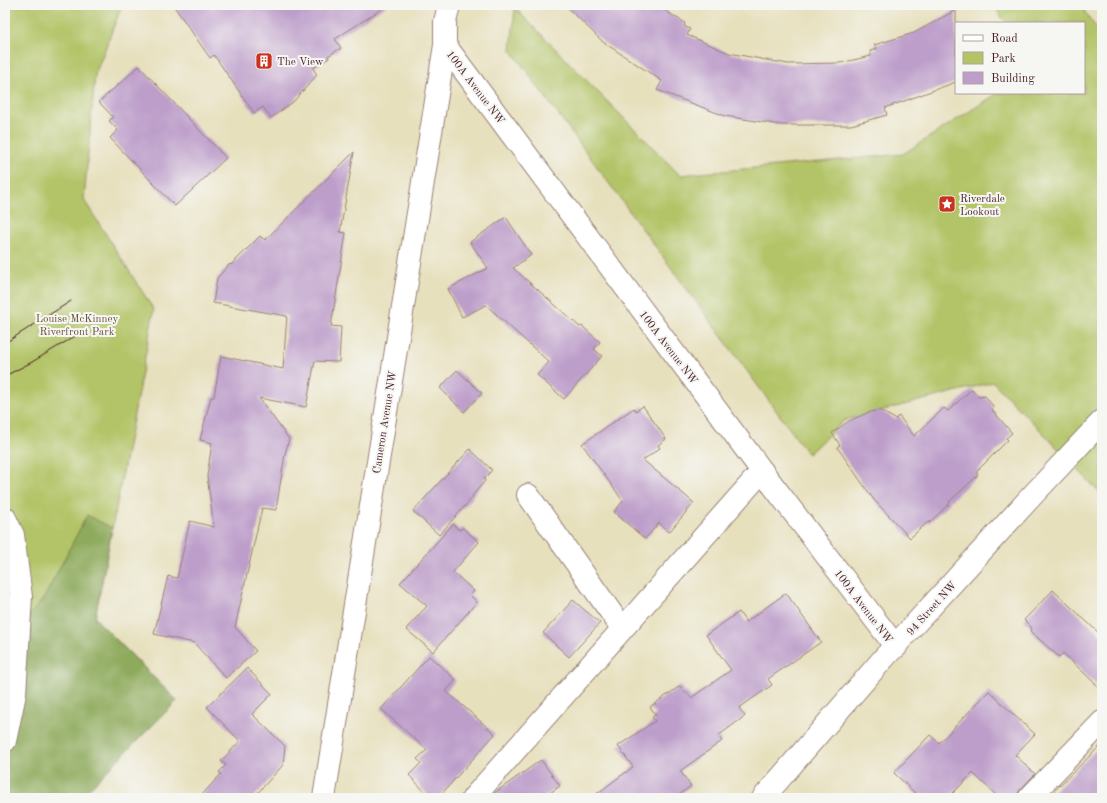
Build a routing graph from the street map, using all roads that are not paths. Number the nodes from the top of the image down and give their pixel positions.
1 (449, 5) edge
2 (445, 45) junction
3 (1102, 422) edge
4 (762, 471) junction
5 (528, 495) dead end
6 (5, 518) edge
7 (622, 628) junction
8 (896, 647) junction
9 (1102, 722) edge
10 (5, 741) edge
11 (324, 798) edge
12 (472, 798) edge
13 (763, 798) edge
14 (1029, 798) edge

1 - 2 street, Cameron Avenue NW
2 - 4 street, 100A Avenue NW
2 - 11 street, Cameron Avenue NW
3 - 8 street, 94 Street NW
4 - 7 street
4 - 8 street, 100A Avenue NW
5 - 7 street
6 - 10 street
7 - 12 street
8 - 13 street, 94 Street NW
9 - 14 street

